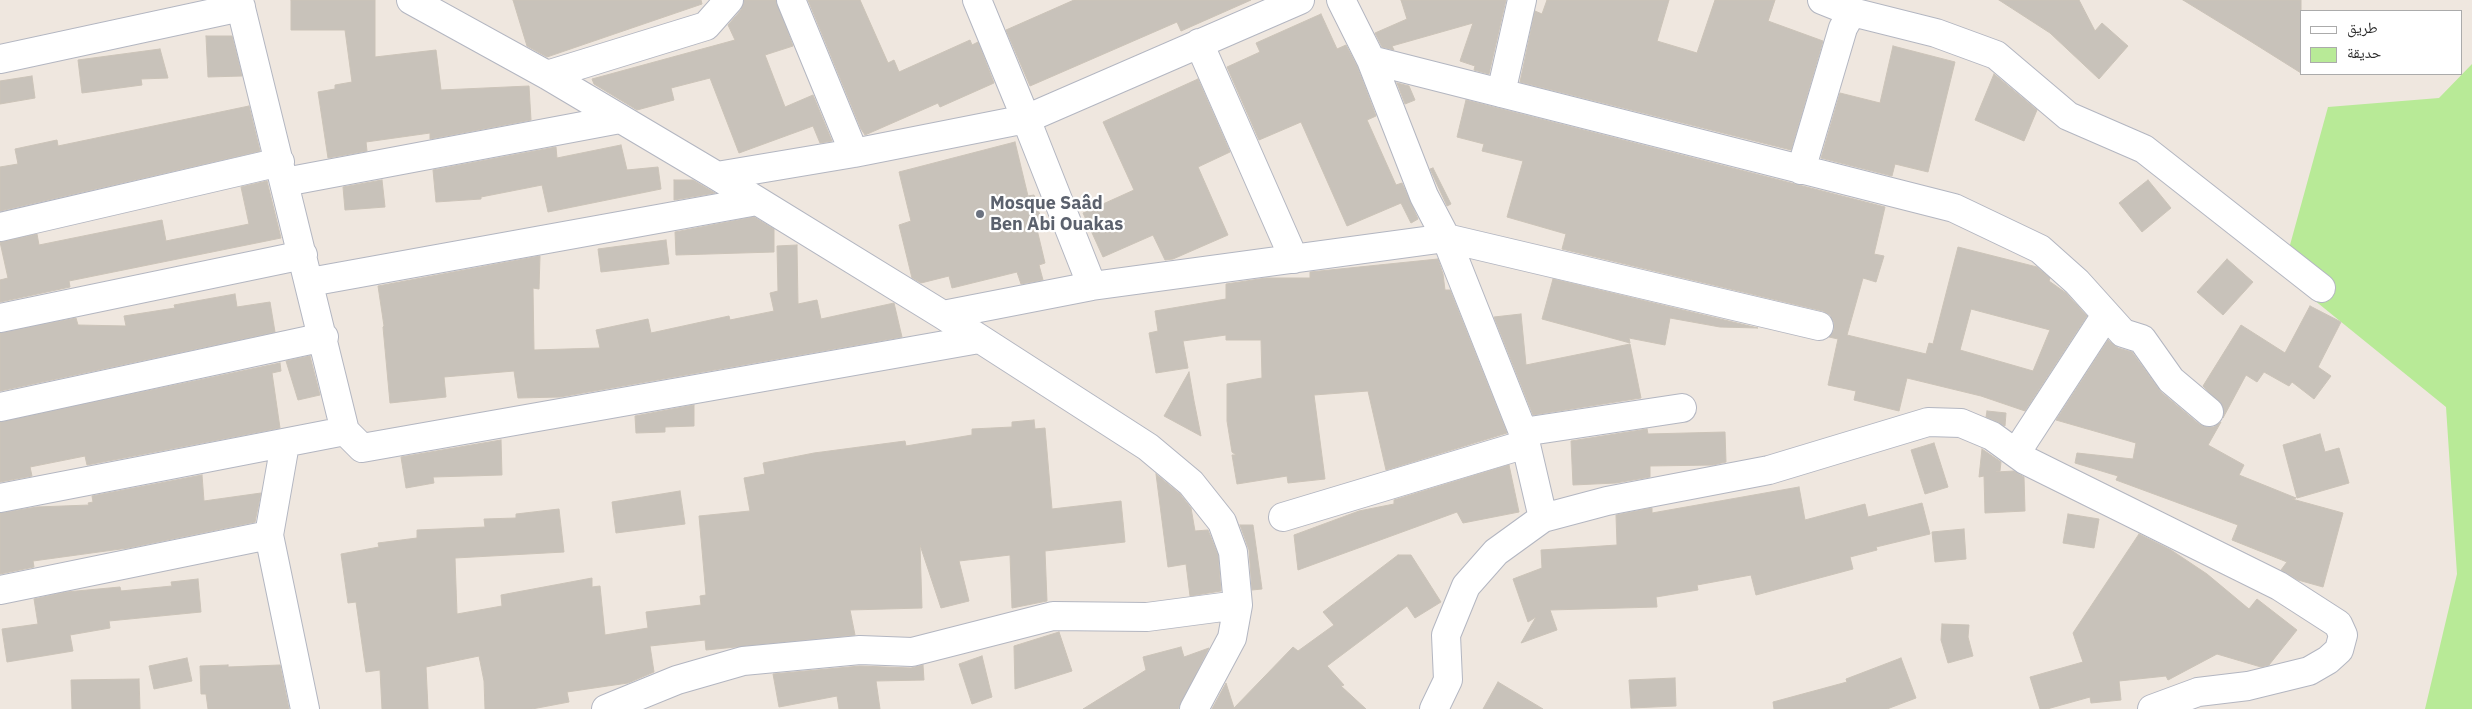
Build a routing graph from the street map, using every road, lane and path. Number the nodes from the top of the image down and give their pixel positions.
1 (411, 0) edge
2 (729, 0) edge
3 (791, 0) edge
4 (977, 0) edge
5 (1300, 0) edge
6 (1341, 0) edge
7 (1522, 0) edge
8 (1822, 0) edge
9 (240, 3) edge
10 (1852, 12) junction
11 (1199, 43) junction
12 (0, 59) edge
13 (1371, 60) junction
14 (547, 75) junction
15 (1501, 93) junction
16 (620, 118) junction
17 (1026, 119) junction
18 (854, 152) junction
19 (1801, 170) junction
20 (282, 172) junction
21 (717, 176) junction
22 (757, 201) junction
23 (0, 226) edge
24 (1446, 238) junction
25 (303, 255) junction
26 (1294, 259) junction
27 (310, 282) junction
28 (1092, 286) junction
29 (2321, 288) dead end
30 (943, 315) junction
31 (2106, 315) junction
32 (0, 318) edge
33 (1820, 326) dead end
34 (324, 337) junction
35 (979, 338) junction
36 (0, 408) edge
37 (1682, 408) dead end
38 (2209, 412) dead end
39 (345, 431) junction
40 (1525, 438) junction
41 (285, 444) junction
42 (2016, 454) junction
43 (0, 498) edge
44 (1283, 517) dead end
45 (1543, 518) junction
46 (268, 535) junction
47 (0, 590) edge
48 (1238, 605) junction
49 (305, 709) edge
50 (606, 709) edge
51 (1194, 709) edge
52 (1434, 709) edge
53 (2152, 709) edge

1 - 14 street
2 - 14 street
3 - 18 street
4 - 17 street
5 - 11 street
6 - 13 street
7 - 15 street
8 - 10 street
9 - 12 street
9 - 20 street
10 - 19 street
10 - 29 street
11 - 17 street
11 - 26 street
13 - 15 street
13 - 24 street
14 - 16 street
15 - 19 street
16 - 20 street
16 - 21 street
17 - 18 street
17 - 28 street
18 - 21 street
19 - 31 street
20 - 23 street
20 - 25 street
21 - 22 street
22 - 27 street
22 - 30 street
24 - 26 street
24 - 33 street
24 - 40 street
25 - 27 street
25 - 32 street
26 - 28 street
27 - 34 street
28 - 30 street
30 - 35 street
31 - 38 street
31 - 42 street
34 - 36 street
34 - 39 street
35 - 39 street
35 - 48 street
37 - 40 street
39 - 41 street
40 - 44 street
40 - 45 street
41 - 43 street
41 - 46 street
42 - 45 street
42 - 53 street
45 - 52 street
46 - 47 street
46 - 49 street
48 - 50 street
48 - 51 street

